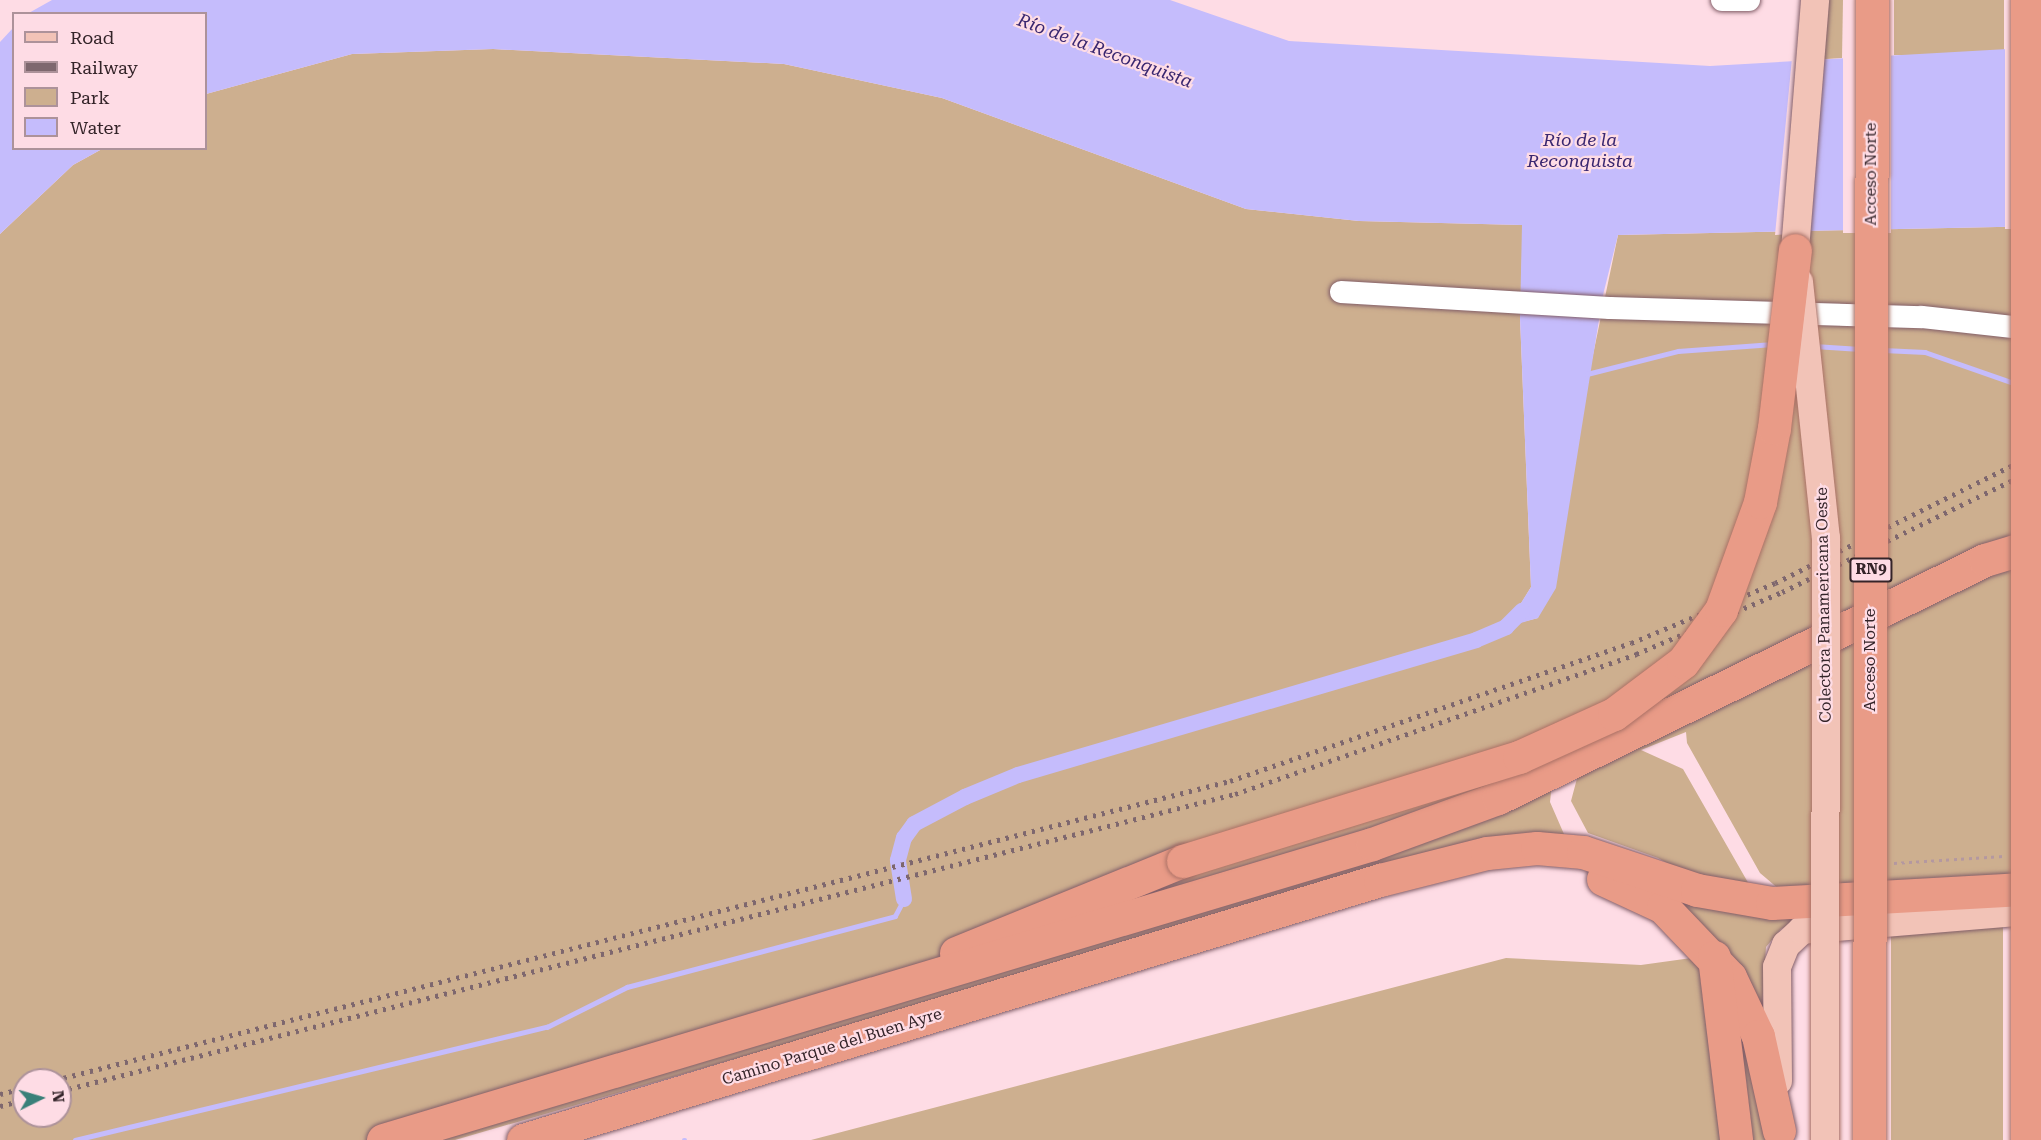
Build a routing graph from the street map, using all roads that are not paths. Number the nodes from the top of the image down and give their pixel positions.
1 (1722, 0) edge
2 (1749, 0) edge
3 (1815, 0) edge
4 (1872, 0) edge
5 (2027, 0) edge
6 (1795, 250) junction
7 (1341, 292) dead end
8 (2041, 330) edge
9 (2041, 543) edge
10 (2041, 888) edge
11 (2041, 910) edge
12 (1141, 955) junction
13 (1713, 955) junction
14 (900, 986) junction
15 (587, 1120) junction
16 (1780, 1135) edge
17 (383, 1140) edge
18 (523, 1140) edge
19 (545, 1140) edge
20 (1736, 1140) edge
21 (1826, 1140) edge
22 (1869, 1140) edge
23 (2027, 1140) edge

1 - 2 street
3 - 6 main road, Colectora Panamericana Oeste
4 - 22 highway, Acceso Norte / RN9, bridge
5 - 23 highway, bridge
6 - 14 highway, bridge
6 - 21 main road, Colectora Panamericana Oeste, bridge
7 - 8 street
9 - 14 highway
10 - 12 highway
11 - 16 main road
12 - 13 highway
12 - 15 highway, Camino Parque del Buen Ayre
13 - 16 highway
13 - 20 highway
14 - 17 highway
15 - 18 highway, Camino Parque del Buen Ayre
15 - 19 highway

